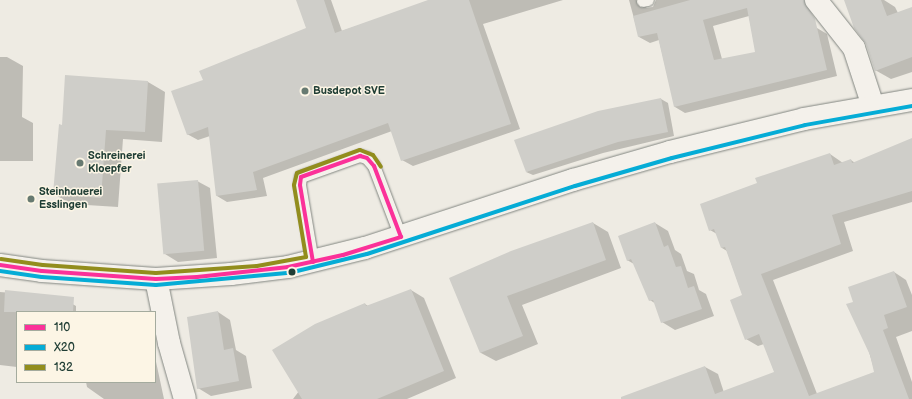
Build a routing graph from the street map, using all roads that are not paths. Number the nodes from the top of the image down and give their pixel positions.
1 (816, 0) edge
2 (912, 100) edge
3 (873, 106) junction
4 (401, 237) junction
5 (313, 262) junction
6 (0, 264) edge
7 (156, 279) junction
8 (185, 399) edge

1 - 3 main road
2 - 3 main road
3 - 4 main road
4 - 5 main road
4 - 5 lane
5 - 7 main road
6 - 7 main road
7 - 8 main road

